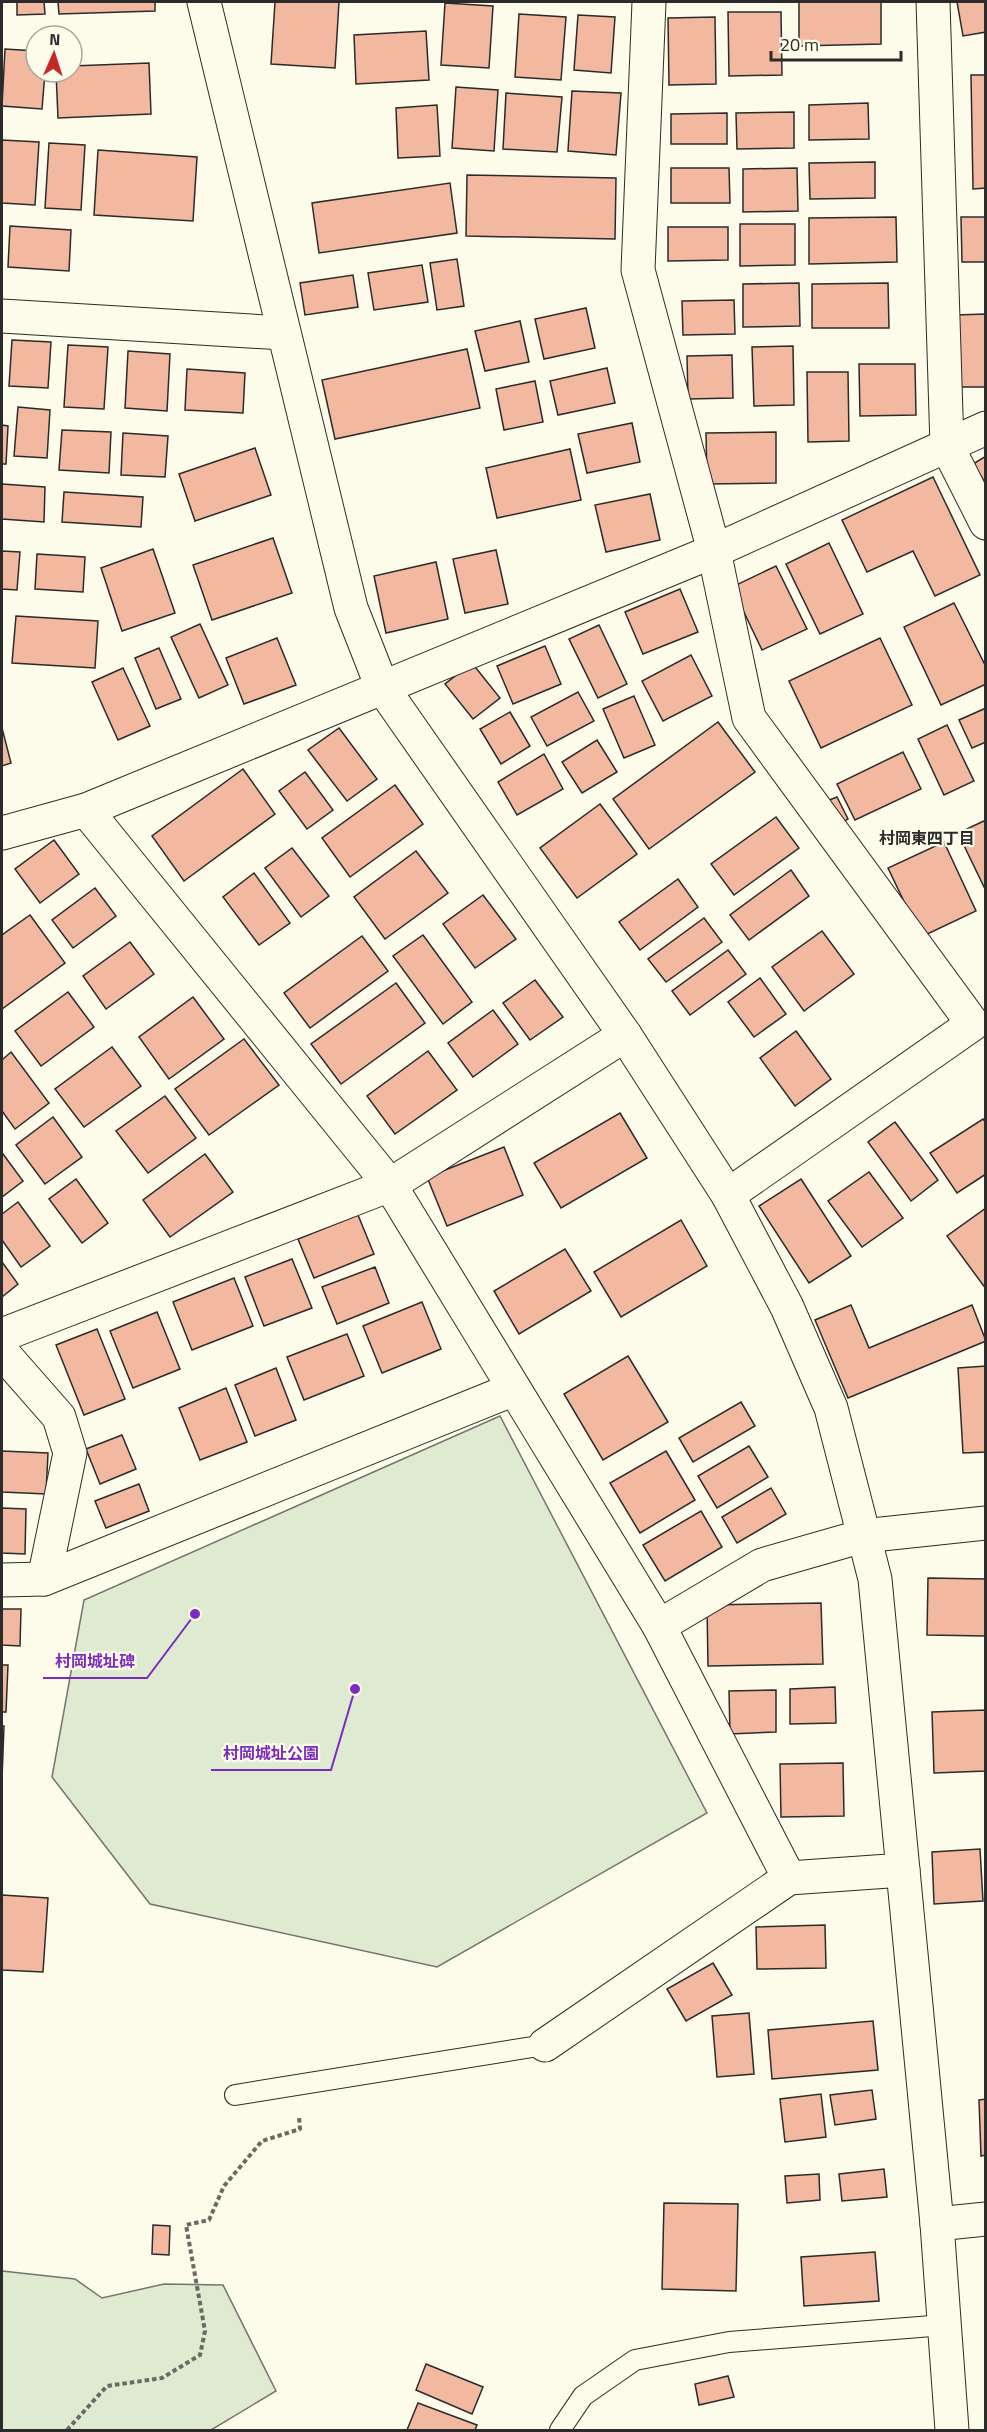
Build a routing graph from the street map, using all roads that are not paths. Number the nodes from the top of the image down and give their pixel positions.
1 (204, 2) edge
2 (649, 2) edge
3 (933, 2) edge
4 (2, 316) edge
5 (283, 333) junction
6 (986, 428) edge
7 (947, 446) junction
8 (986, 523) edge
9 (714, 550) junction
10 (382, 687) junction
11 (86, 810) junction
12 (2, 833) edge
13 (982, 1026) edge
14 (625, 1035) junction
15 (390, 1185) junction
16 (728, 1195) junction
17 (2, 1335) edge
18 (2, 1352) edge
19 (514, 1389) junction
20 (986, 1523) edge
21 (863, 1536) junction
22 (44, 1579) junction
23 (2, 1580) edge
24 (659, 1626) junction
25 (903, 1870) junction
26 (789, 1878) junction
27 (544, 2045) joint
28 (235, 2095) dead end
29 (986, 2220) edge
30 (937, 2224) junction
31 (945, 2325) junction
32 (560, 2430) edge
33 (952, 2430) edge

1 - 5 street
2 - 9 street
3 - 7 street
4 - 5 street
5 - 10 street
6 - 7 street
7 - 8 street
7 - 9 street
9 - 10 street
9 - 13 street
10 - 11 street
10 - 14 street
11 - 12 street
11 - 15 street
13 - 16 street
14 - 15 street
14 - 16 street
15 - 17 street
15 - 19 street
16 - 21 street
18 - 22 street
19 - 22 street
19 - 24 street
20 - 21 street
21 - 24 street
21 - 25 street
22 - 23 street
24 - 26 street
25 - 26 street
25 - 30 street
26 - 27 street
27 - 28 lane
29 - 30 street
30 - 31 street
31 - 32 lane
31 - 33 street

